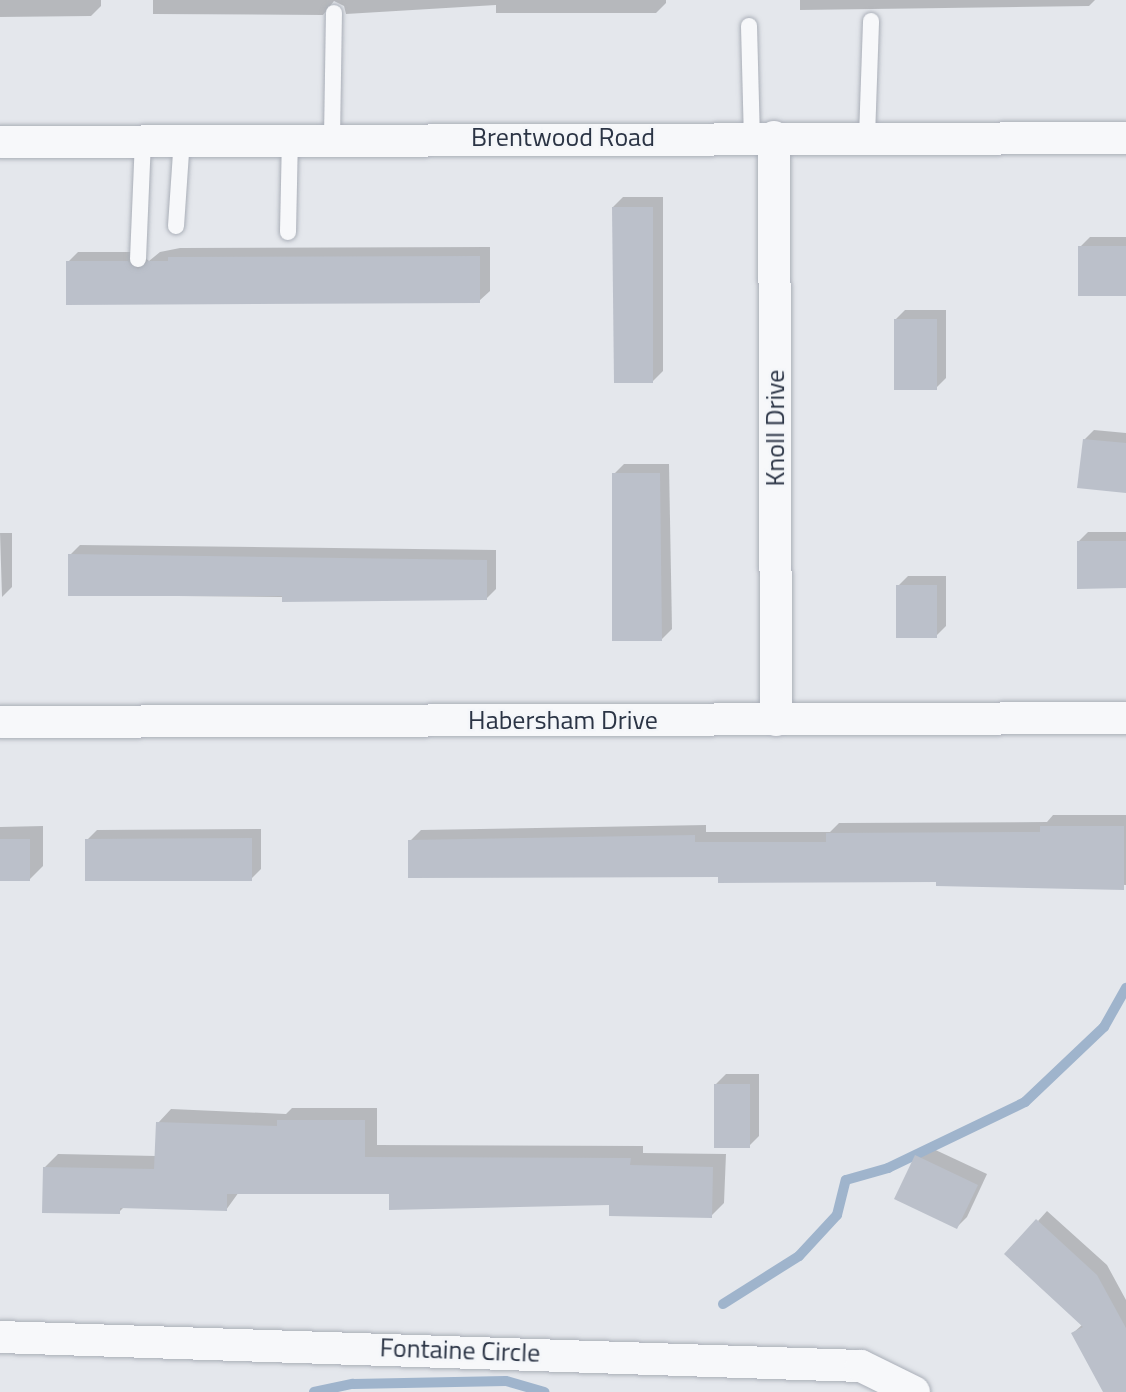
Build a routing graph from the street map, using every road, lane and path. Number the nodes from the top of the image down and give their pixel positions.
1 (334, 13) dead end
2 (871, 21) dead end
3 (750, 26) dead end
4 (763, 137) junction
5 (867, 137) junction
6 (290, 138) junction
7 (332, 138) junction
8 (1126, 138) edge
9 (182, 139) junction
10 (143, 140) junction
11 (0, 142) edge
12 (176, 226) dead end
13 (288, 232) dead end
14 (138, 260) dead end
15 (1126, 718) edge
16 (776, 720) junction
17 (0, 722) edge
18 (0, 1336) edge
19 (914, 1392) edge

1 - 7 lane
2 - 5 lane
3 - 4 lane
4 - 5 street, Brentwood Road
4 - 7 street, Brentwood Road
4 - 16 street, Knoll Drive
5 - 8 street, Brentwood Road
6 - 7 street, Brentwood Road
6 - 9 street, Brentwood Road
6 - 13 lane
9 - 10 street, Brentwood Road
9 - 12 lane
10 - 11 street, Brentwood Road
10 - 14 lane
15 - 16 street, Habersham Drive
16 - 17 street, Habersham Drive
18 - 19 street, Fontaine Circle

